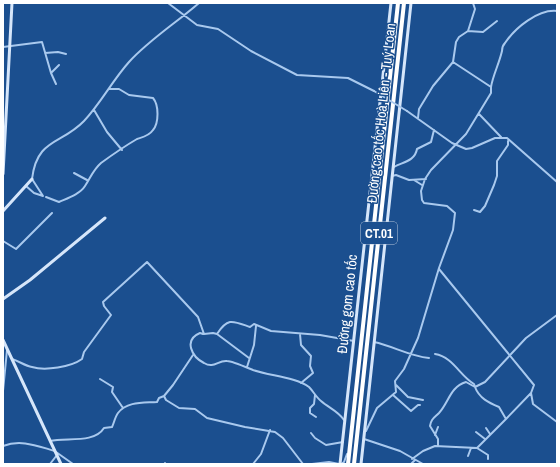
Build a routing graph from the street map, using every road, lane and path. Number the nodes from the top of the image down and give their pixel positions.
1 (12, 3) edge
2 (168, 3) edge
3 (199, 3) edge
4 (391, 3) edge
5 (398, 3) edge
6 (404, 3) edge
7 (411, 3) edge
8 (473, 3) edge
9 (557, 11) edge
10 (184, 16) junction
11 (497, 21) dead end
12 (468, 31) junction
13 (11, 45) junction
14 (3, 47) edge
15 (45, 52) junction
16 (66, 54) dead end
17 (453, 62) junction
18 (59, 65) dead end
19 (51, 74) junction
20 (56, 84) dead end
21 (491, 87) junction
22 (109, 89) junction
23 (94, 110) junction
24 (479, 114) junction
25 (418, 118) junction
26 (434, 130) junction
27 (501, 137) junction
28 (507, 138) junction
29 (454, 145) junction
30 (122, 150) junction
31 (393, 167) junction
32 (74, 173) dead end
33 (3, 174) edge
34 (392, 176) junction
35 (426, 179) junction
36 (32, 180) junction
37 (87, 180) junction
38 (414, 180) junction
39 (557, 182) edge
40 (422, 185) junction
41 (26, 186) junction
42 (47, 193) dead end
43 (44, 197) junction
44 (474, 210) dead end
45 (3, 211) edge
46 (52, 213) dead end
47 (105, 218) dead end
48 (3, 241) edge
49 (439, 268) junction
50 (3, 299) edge
51 (557, 315) edge
52 (256, 326) junction
53 (204, 334) junction
54 (217, 334) junction
55 (300, 334) junction
56 (3, 340) edge
57 (354, 341) junction
58 (374, 342) junction
59 (7, 349) junction
60 (435, 354) dead end
61 (193, 355) junction
62 (411, 355) junction
63 (510, 355) junction
64 (249, 358) junction
65 (429, 358) dead end
66 (12, 359) junction
67 (3, 360) edge
68 (6, 366) junction
69 (246, 367) junction
70 (100, 379) dead end
71 (301, 383) junction
72 (395, 384) junction
73 (475, 387) junction
74 (3, 391) edge
75 (531, 393) junction
76 (315, 395) junction
77 (393, 395) junction
78 (164, 396) junction
79 (423, 400) dead end
80 (418, 404) dead end
81 (122, 408) junction
82 (316, 417) dead end
83 (506, 419) junction
84 (345, 421) junction
85 (557, 422) edge
86 (438, 427) dead end
87 (486, 428) dead end
88 (270, 430) junction
89 (476, 432) dead end
90 (311, 433) dead end
91 (364, 434) junction
92 (490, 434) junction
93 (435, 435) junction
94 (364, 439) junction
95 (485, 439) junction
96 (50, 441) junction
97 (343, 442) junction
98 (3, 446) edge
99 (438, 446) junction
100 (471, 448) junction
101 (476, 448) junction
102 (55, 451) junction
103 (347, 454) dead end
104 (57, 455) junction
105 (357, 456) dead end
106 (468, 456) dead end
107 (362, 457) junction
108 (488, 459) dead end
109 (413, 460) junction
110 (361, 463) edge
111 (50, 464) edge
112 (61, 464) edge
113 (73, 464) edge
114 (253, 464) edge
115 (303, 464) edge
116 (312, 464) edge
117 (340, 464) edge
118 (348, 464) edge
119 (354, 464) edge
120 (411, 464) edge
121 (423, 464) edge

1 - 13 main road
2 - 10 street
3 - 10 street
4 - 57 main road, Đường gom cao tốc
5 - 118 highway, Đường cao tốc Hoà Liên - Tuý Loan / CT.01
6 - 119 highway, Đường cao tốc Hoà Liên - Tuý Loan / CT.01
7 - 31 main road
8 - 12 street
9 - 21 street
10 - 22 street
10 - 25 street, bridge
11 - 12 street
12 - 17 street
13 - 14 street
13 - 15 street
13 - 33 main road
15 - 16 street
15 - 19 street
17 - 21 street
17 - 25 street
18 - 19 street
19 - 20 street
21 - 24 street
22 - 23 street
22 - 30 street
23 - 30 street
23 - 36 street
24 - 27 street
24 - 29 street
25 - 26 street
26 - 29 street
26 - 31 street
27 - 28 street
27 - 29 street
28 - 39 street
28 - 44 street
29 - 35 street
30 - 37 street
31 - 34 main road
32 - 37 street
34 - 38 street
34 - 58 main road
35 - 38 street
35 - 40 street
36 - 41 main road
36 - 43 street
37 - 43 street
38 - 40 street
40 - 49 street
41 - 43 street
41 - 45 main road
42 - 43 street
46 - 48 street
47 - 50 main road
49 - 62 street
49 - 63 street
51 - 63 street
52 - 54 street
52 - 55 street
52 - 64 street
53 - 54 street
53 - 61 street
53 - 66 street
54 - 64 street
55 - 57 street
55 - 71 street
56 - 59 main road
57 - 84 main road, Đường gom cao tốc
58 - 62 street
58 - 91 main road
59 - 66 main road
59 - 68 street
60 - 73 street
61 - 69 street
61 - 78 street
62 - 65 street
62 - 72 street
63 - 73 street
63 - 75 street
64 - 69 street
66 - 96 main road
67 - 68 street
68 - 74 street
69 - 71 street
70 - 81 street
71 - 76 street
72 - 77 street
72 - 79 street
73 - 83 street
73 - 93 street
75 - 83 street
75 - 85 street
76 - 82 street
76 - 84 street
77 - 80 street
77 - 91 street
78 - 81 street
78 - 88 street
81 - 96 street
83 - 92 street
84 - 97 main road, Đường gom cao tốc
86 - 93 street
87 - 92 street
88 - 114 street
88 - 115 street
89 - 95 street
90 - 97 street
91 - 94 main road
92 - 95 street
93 - 99 street
94 - 107 main road
94 - 109 street
95 - 101 street
96 - 102 main road
97 - 117 main road, Đường gom cao tốc
98 - 102 street
99 - 100 street
99 - 109 street
100 - 101 street
100 - 106 street
101 - 108 street
102 - 104 main road
102 - 113 street
103 - 117 street
104 - 111 street
104 - 112 main road
105 - 107 street
107 - 110 main road
109 - 120 street
109 - 121 street
116 - 117 street

